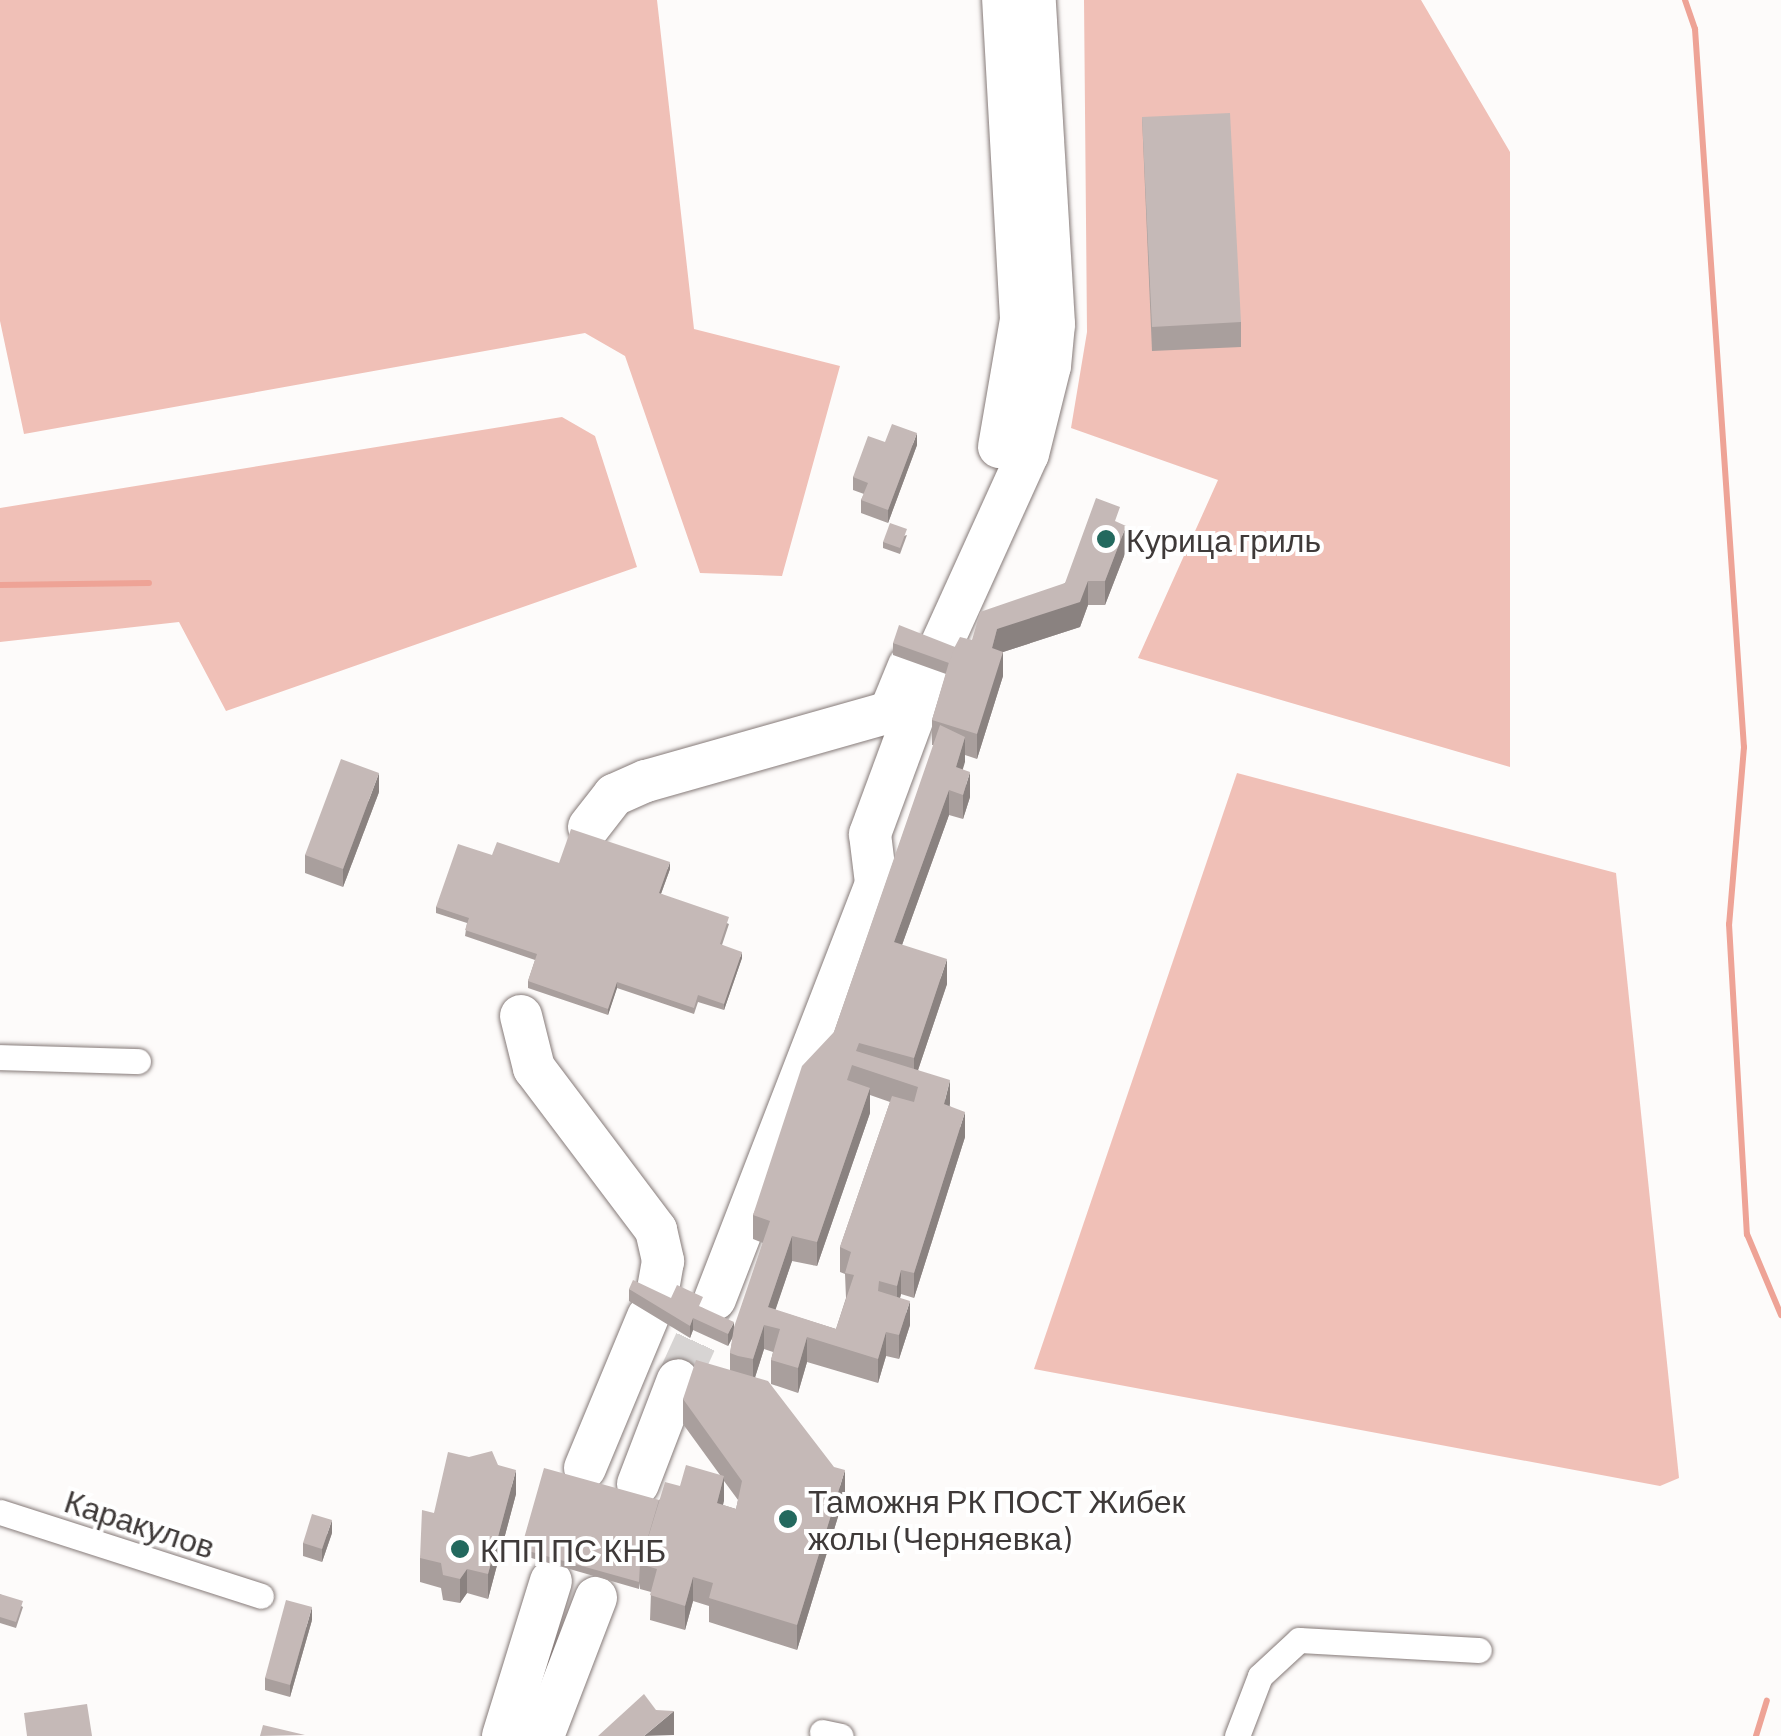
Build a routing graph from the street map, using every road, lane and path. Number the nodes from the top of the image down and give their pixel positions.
1 (1003, 0) edge
2 (1035, 0) edge
3 (924, 657) junction
4 (589, 827) dead end
5 (521, 1016) dead end
6 (0, 1058) edge
7 (138, 1061) dead end
8 (715, 1299) tunnel mouth
9 (678, 1380) tunnel mouth
10 (585, 1468) dead end
11 (638, 1484) dead end
12 (0, 1512) edge
13 (551, 1580) dead end
14 (261, 1596) dead end
15 (596, 1598) dead end
16 (1479, 1650) dead end
17 (503, 1736) edge
18 (543, 1736) edge
19 (1237, 1736) edge

1 - 3 highway
2 - 3 highway
3 - 4 highway
3 - 8 highway
5 - 10 highway
6 - 7 street
9 - 11 highway
12 - 14 street, Каракулов
13 - 17 highway
15 - 18 highway
16 - 19 street

